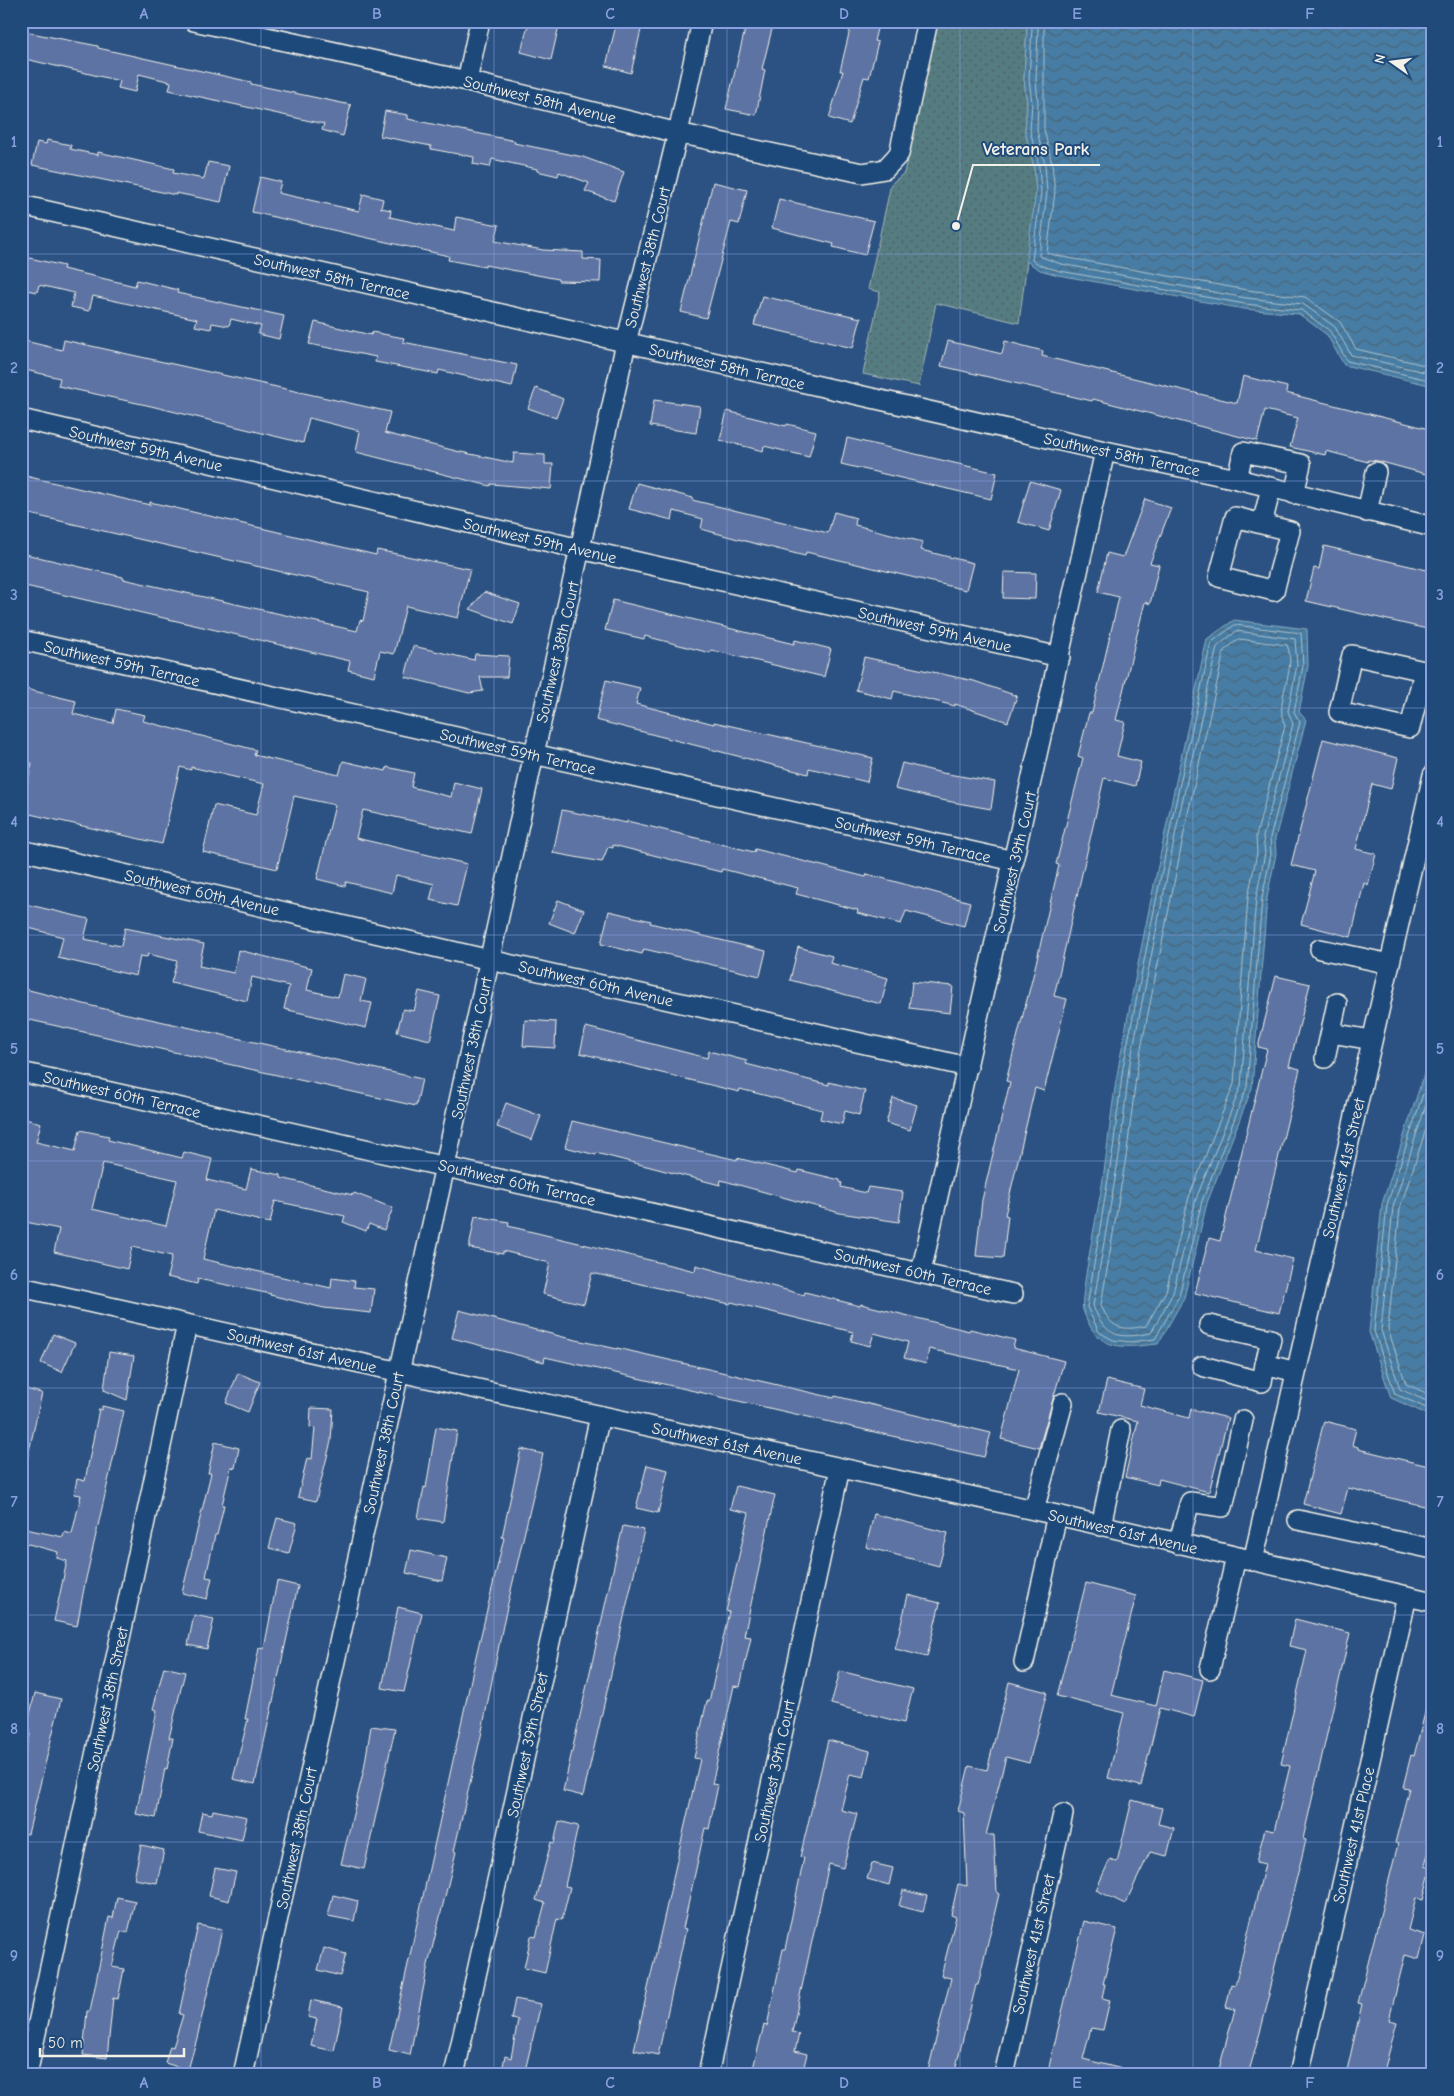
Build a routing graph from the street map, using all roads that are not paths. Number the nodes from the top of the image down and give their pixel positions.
1 (194, 21) edge
2 (480, 21) edge
3 (702, 21) edge
4 (928, 21) edge
5 (273, 30) edge
6 (467, 81) junction
7 (678, 133) junction
8 (21, 205) edge
9 (626, 343) junction
10 (21, 419) edge
11 (1105, 452) junction
12 (1376, 472) dead end
13 (1237, 479) junction
14 (1271, 488) junction
15 (1294, 494) junction
16 (1367, 512) junction
17 (1262, 524) junction
18 (1433, 527) edge
19 (580, 549) junction
20 (21, 640) edge
21 (1060, 656) junction
22 (1425, 702) edge
23 (534, 754) junction
24 (1433, 775) edge
25 (21, 850) edge
26 (1014, 861) junction
27 (1320, 949) dead end
28 (490, 960) junction
29 (1390, 964) junction
30 (1337, 1003) dead end
31 (1331, 1033) junction
32 (1372, 1040) junction
33 (1325, 1058) dead end
34 (968, 1067) junction
35 (21, 1072) edge
36 (445, 1166) junction
37 (921, 1272) junction
38 (21, 1287) edge
39 (1013, 1294) dead end
40 (187, 1324) junction
41 (1209, 1325) dead end
42 (1265, 1364) junction
43 (1202, 1366) dead end
44 (399, 1372) junction
45 (1296, 1372) junction
46 (1063, 1404) dead end
47 (600, 1416) junction
48 (1244, 1420) dead end
49 (1121, 1430) dead end
50 (840, 1468) junction
51 (1034, 1510) junction
52 (1057, 1515) junction
53 (1298, 1520) dead end
54 (1101, 1526) junction
55 (1178, 1544) junction
56 (1433, 1549) edge
57 (1245, 1559) junction
58 (1407, 1596) junction
59 (1433, 1602) edge
60 (1024, 1662) dead end
61 (1210, 1669) dead end
62 (1063, 1814) dead end
63 (27, 2075) edge
64 (243, 2075) edge
65 (454, 2075) edge
66 (708, 2075) edge
67 (1004, 2075) edge
68 (1299, 2075) edge

1 - 5 street, Southwest 58th Avenue
2 - 6 street
3 - 7 street, Southwest 38th Court
4 - 7 street, Southwest 58th Avenue
5 - 6 street, Southwest 58th Avenue
6 - 7 street, Southwest 58th Avenue
7 - 9 street, Southwest 38th Court
8 - 9 street, Southwest 58th Terrace
9 - 11 street, Southwest 58th Terrace
9 - 19 street, Southwest 38th Court
10 - 19 street, Southwest 59th Avenue
11 - 13 street, Southwest 58th Terrace
11 - 21 street, Southwest 39th Court
12 - 16 street
13 - 14 street, Southwest 58th Terrace
13 - 15 street
14 - 15 street, Southwest 58th Terrace
14 - 17 street
15 - 16 street, Southwest 58th Terrace
16 - 18 street, Southwest 58th Terrace
17 - 17 street
19 - 21 street, Southwest 59th Avenue
19 - 23 street, Southwest 38th Court
20 - 23 street, Southwest 59th Terrace
21 - 26 street, Southwest 39th Court
22 - 22 street
23 - 26 street, Southwest 59th Terrace
23 - 28 street, Southwest 38th Court
24 - 29 street, Southwest 41st Street
25 - 28 street, Southwest 60th Avenue
26 - 34 street, Southwest 39th Court
27 - 29 street
28 - 34 street, Southwest 60th Avenue
28 - 36 street, Southwest 38th Court
29 - 32 street, Southwest 41st Street
30 - 31 street
31 - 32 street
31 - 33 street
32 - 45 street, Southwest 41st Street
34 - 37 street, Southwest 39th Court
35 - 36 street, Southwest 60th Terrace
36 - 37 street, Southwest 60th Terrace
36 - 44 street, Southwest 38th Court
37 - 39 street, Southwest 60th Terrace
38 - 40 street, Southwest 61st Avenue
40 - 44 street, Southwest 61st Avenue
40 - 63 street, Southwest 38th Street
41 - 42 street
42 - 43 street
42 - 45 street
44 - 47 street, Southwest 61st Avenue
44 - 64 street, Southwest 38th Court
45 - 57 street, Southwest 41st Street
46 - 51 street
47 - 50 street, Southwest 61st Avenue
47 - 65 street, Southwest 39th Street
48 - 55 street
49 - 54 street
50 - 51 street, Southwest 61st Avenue
50 - 66 street, Southwest 39th Court
51 - 52 street, Southwest 61st Avenue
52 - 54 street, Southwest 61st Avenue
52 - 60 street
53 - 56 street
54 - 55 street, Southwest 61st Avenue
55 - 57 street, Southwest 61st Avenue
57 - 58 street, Southwest 61st Avenue
57 - 61 street, Southwest 41st Street
58 - 59 street, Southwest 61st Avenue
58 - 68 street, Southwest 41st Place
62 - 67 street, Southwest 41st Street

